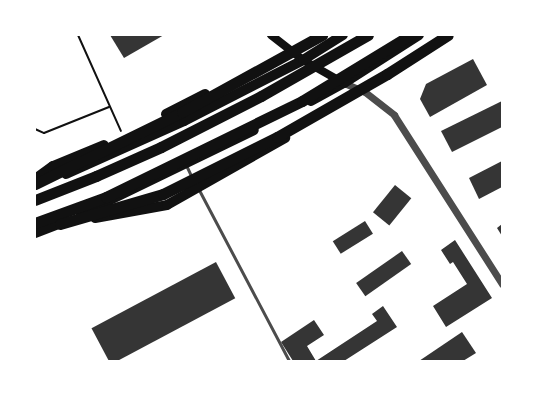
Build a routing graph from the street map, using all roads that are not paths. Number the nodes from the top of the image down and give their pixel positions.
1 (271, 35) edge
2 (316, 35) edge
3 (322, 35) edge
4 (343, 35) edge
5 (368, 35) edge
6 (410, 35) edge
7 (419, 35) edge
8 (448, 35) edge
9 (456, 35) edge
10 (291, 51) junction
11 (303, 60) junction
12 (344, 83) junction
13 (364, 92) junction
14 (186, 165) junction
15 (35, 179) edge
16 (35, 185) edge
17 (198, 188) junction
18 (35, 200) edge
19 (35, 223) edge
20 (60, 224) junction
21 (35, 233) edge
22 (502, 284) edge
23 (289, 361) edge

1 - 10 main road
2 - 10 main road
3 - 16 highway
4 - 11 main road
5 - 18 highway
6 - 19 highway
7 - 12 main road
8 - 20 highway
9 - 13 main road
10 - 11 main road
10 - 15 main road
11 - 12 main road
11 - 16 main road
12 - 13 street
12 - 14 main road
13 - 17 main road
13 - 22 street
14 - 17 lane
14 - 20 main road
17 - 20 main road
17 - 23 lane
20 - 21 main road

